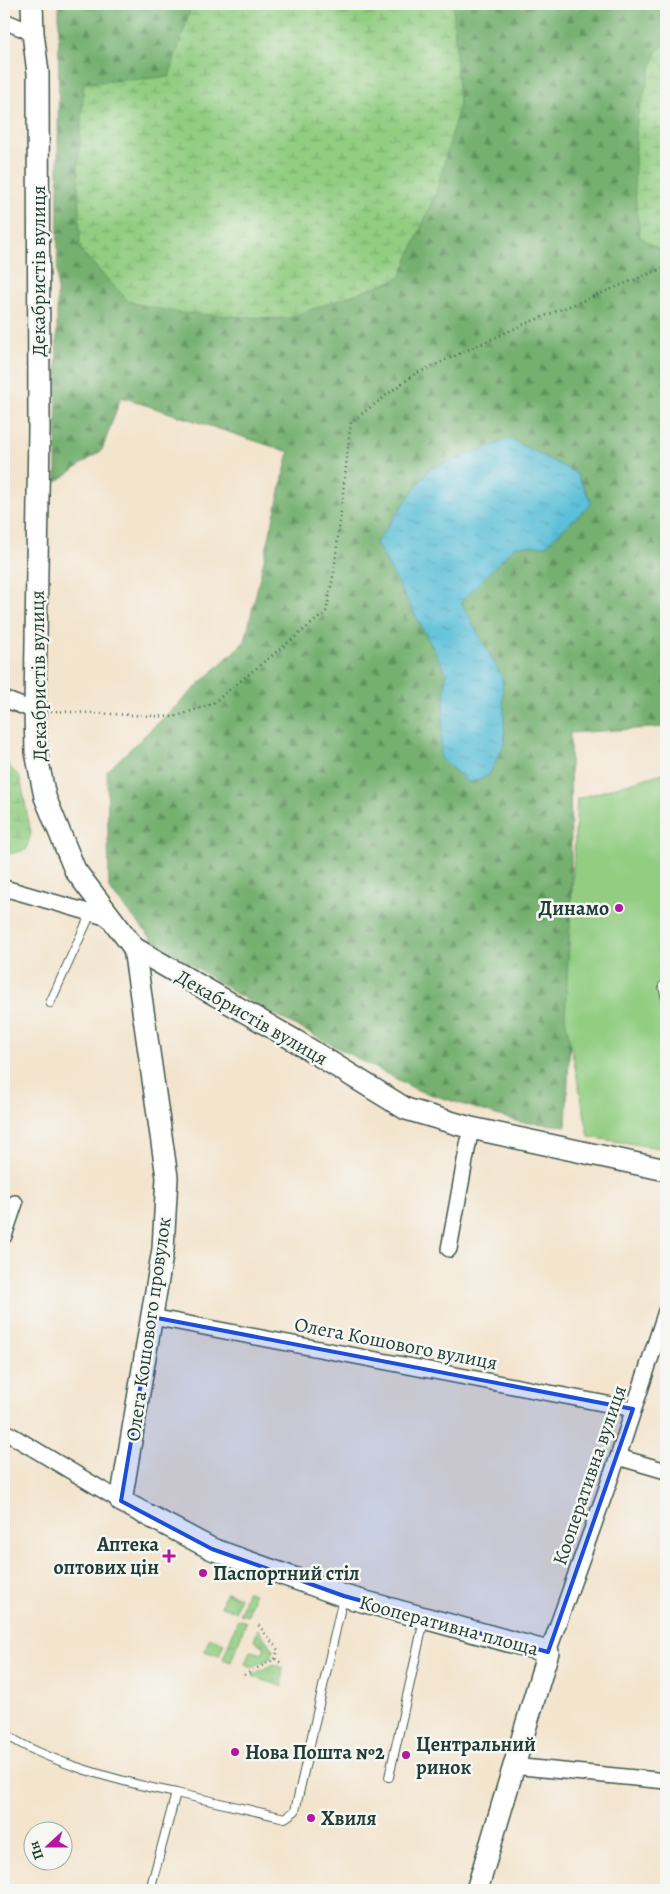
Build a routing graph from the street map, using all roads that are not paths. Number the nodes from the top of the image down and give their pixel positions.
1 (32, 4) edge
2 (4, 21) edge
3 (32, 33) junction
4 (4, 699) edge
5 (35, 710) junction
6 (4, 888) edge
7 (91, 913) junction
8 (112, 919) junction
9 (134, 948) junction
10 (663, 986) dead end
11 (666, 998) edge
12 (50, 1003) dead end
13 (471, 1128) junction
14 (666, 1170) edge
15 (15, 1203) dead end
16 (4, 1236) edge
17 (449, 1249) dead end
18 (666, 1311) edge
19 (152, 1317) junction
20 (633, 1409) junction
21 (4, 1431) edge
22 (618, 1457) junction
23 (666, 1471) edge
24 (121, 1501) junction
25 (344, 1596) junction
26 (424, 1618) junction
27 (548, 1652) junction
28 (4, 1732) edge
29 (512, 1766) junction
30 (388, 1776) dead end
31 (666, 1781) edge
32 (176, 1793) junction
33 (150, 1890) edge
34 (477, 1890) edge

1 - 3 street, Декабристів вулиця
2 - 3 street
3 - 5 street, Декабристів вулиця
4 - 5 street
5 - 8 street, Декабристів вулиця
6 - 7 street
7 - 8 street
7 - 12 lane
8 - 9 street, Декабристів вулиця
9 - 13 street, Декабристів вулиця
9 - 19 street, Олега Кошового провулок
10 - 11 lane
13 - 14 street, Декабристів вулиця
13 - 17 street
15 - 16 street
18 - 20 street, Кооперативна вулиця
19 - 20 street, Олега Кошового вулиця
19 - 24 street, Олега Кошового провулок
20 - 22 street, Кооперативна вулиця
21 - 24 street
22 - 23 street
22 - 27 street, Кооперативна вулиця
24 - 25 street, Кооперативна площа
25 - 26 street, Кооперативна площа
25 - 32 lane
26 - 27 street, Кооперативна площа
26 - 30 lane
27 - 29 street, Кооперативна площа
28 - 32 lane
29 - 31 street
29 - 34 street, Кооперативна площа
32 - 33 lane

